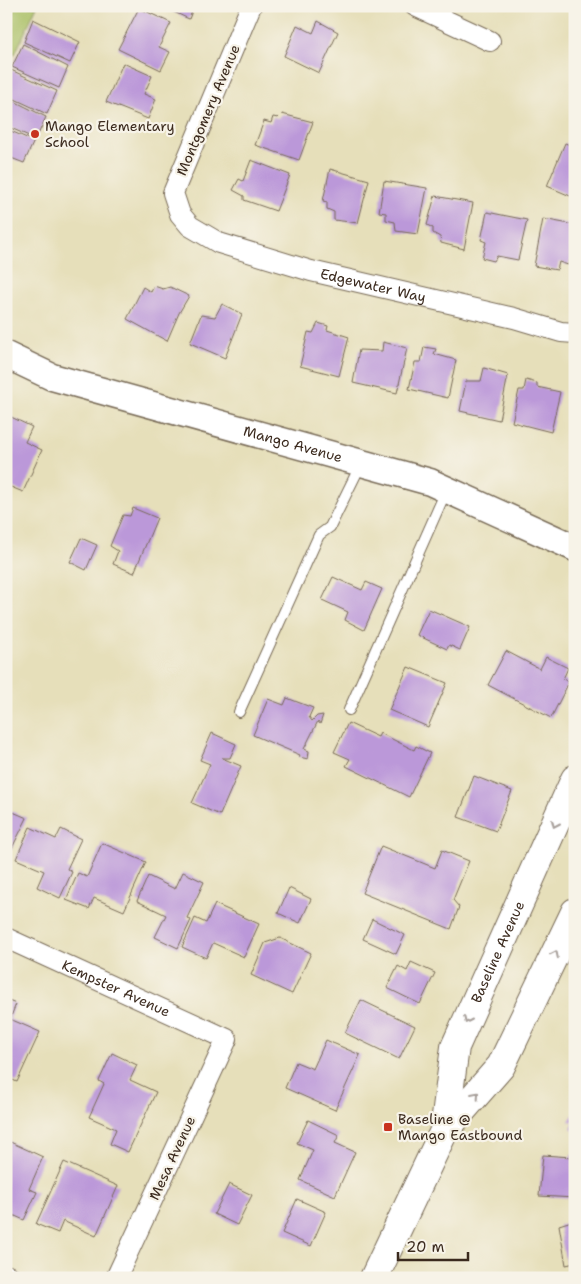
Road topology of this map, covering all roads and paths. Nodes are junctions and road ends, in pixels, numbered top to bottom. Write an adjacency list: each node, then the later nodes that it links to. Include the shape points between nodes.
1 (251, 6): 4 (street, Montgomery Avenue, via 173,193)
2 (415, 6): 3 (street)
3 (490, 41)
4 (180, 214): 5 (street, Edgewater Way, via 190,226 219,243 311,271)
5 (575, 333)
6 (6, 355): 7 (street, Mango Avenue, via 52,377)
7 (361, 463): 8 (street, Mango Avenue, via 430,482); 11 (lane, via 330,527 319,535)
8 (447, 490): 9 (street, Mango Avenue); 10 (lane)
9 (575, 548)
10 (349, 710)
11 (239, 712)
12 (575, 779): 16 (main road, Baseline Avenue, one-way to 16, via 455,1047)
13 (575, 912): 16 (main road, Baseline Avenue, one-way to 13, via 501,1066)
14 (6, 938): 15 (street, Kempster Avenue)
15 (227, 1039): 19 (street, Mesa Avenue)
16 (444, 1131): 20 (main road, Baseline Avenue)
17 (6, 1275): 18 (street)
18 (12, 1278)
19 (116, 1278)
20 (374, 1278)

